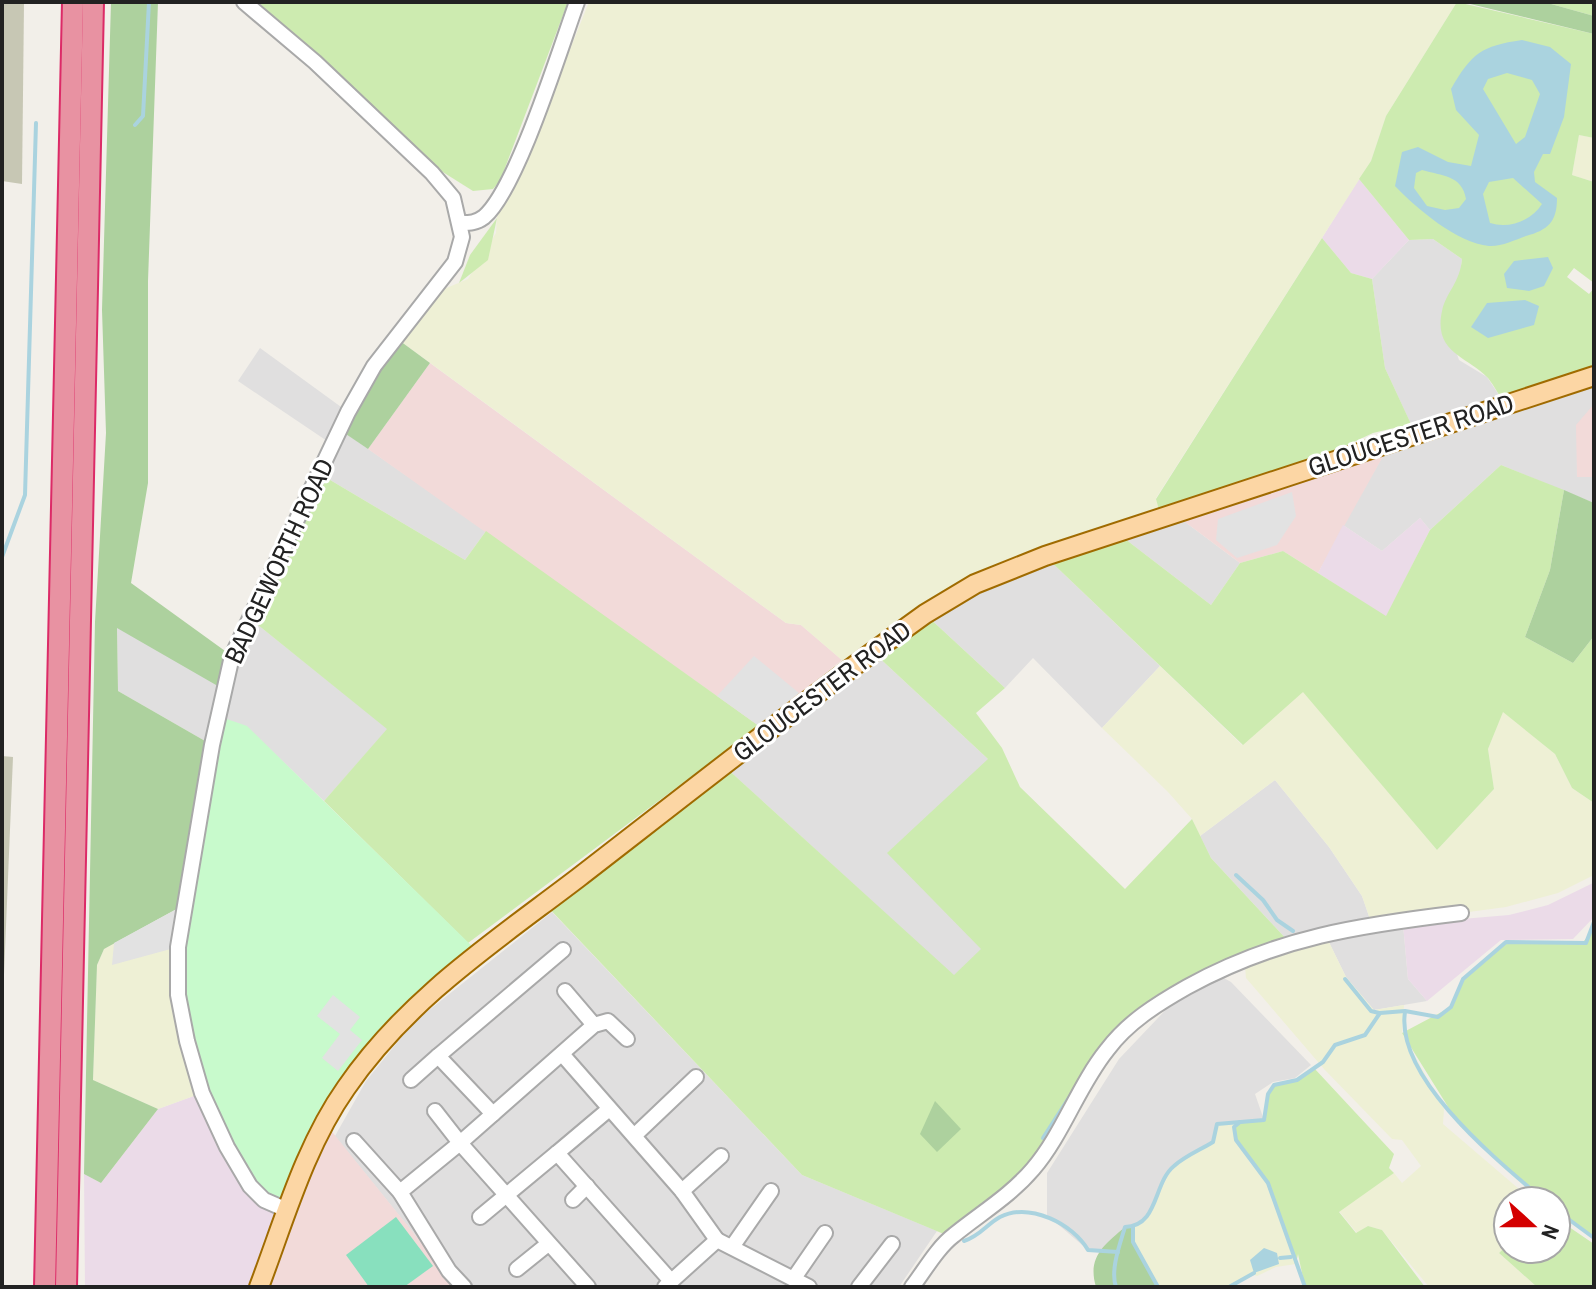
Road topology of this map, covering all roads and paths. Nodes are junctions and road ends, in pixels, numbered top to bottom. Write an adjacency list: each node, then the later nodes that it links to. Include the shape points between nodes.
1 (73, 2): 40 (highway)
2 (93, 2): 41 (highway)
3 (244, 2): 5 (street, via 432,173 453,198)
4 (577, 2): 5 (street, via 500,196 485,216)
5 (461, 223): 30 (street, BADGEWORTH ROAD, via 455,262 374,366 237,643 223,689 191,866 178,947 178,995 187,1041 202,1093 250,1186 264,1200)
6 (1594, 376): 30 (main road, GLOUCESTER ROAD, via 1050,554 975,584 925,614 477,951 407,1013 344,1090)
7 (1461, 913): 47 (street, via 1347,928 1289,942 1225,966 1156,1005 1107,1050 1036,1166 951,1237)
8 (563, 950): 13 (street)
9 (565, 991): 10 (street)
10 (594, 1025): 11 (street, via 608,1021); 12 (street)
11 (627, 1039)
12 (562, 1054): 16 (street); 18 (street)
13 (438, 1056): 15 (street); 18 (street)
14 (696, 1077): 19 (street)
15 (411, 1080)
16 (608, 1110): 19 (street); 22 (street)
17 (435, 1111): 21 (street)
18 (493, 1114): 21 (street)
19 (635, 1135): 25 (street)
20 (354, 1141): 27 (street)
21 (460, 1143): 27 (street); 28 (street)
22 (557, 1153): 24 (street); 28 (street)
23 (721, 1156): 25 (street)
24 (587, 1186): 29 (street); 39 (street)
25 (682, 1191): 33 (street)
26 (771, 1191): 36 (street)
27 (400, 1192): 43 (street)
28 (507, 1195): 31 (street); 34 (street)
29 (573, 1200)
30 (287, 1210): 42 (main road, GLOUCESTER ROAD)
31 (480, 1217)
32 (825, 1233): 38 (street)
33 (717, 1240): 36 (street); 39 (street)
34 (548, 1244): 37 (street); 44 (street)
35 (892, 1244): 46 (street)
36 (732, 1247): 38 (street)
37 (517, 1269)
38 (794, 1278): 45 (street)
39 (668, 1284)
40 (45, 1287)
41 (66, 1287)
42 (259, 1287)
43 (464, 1287)
44 (588, 1287)
45 (809, 1287)
46 (859, 1287)
47 (912, 1287)

